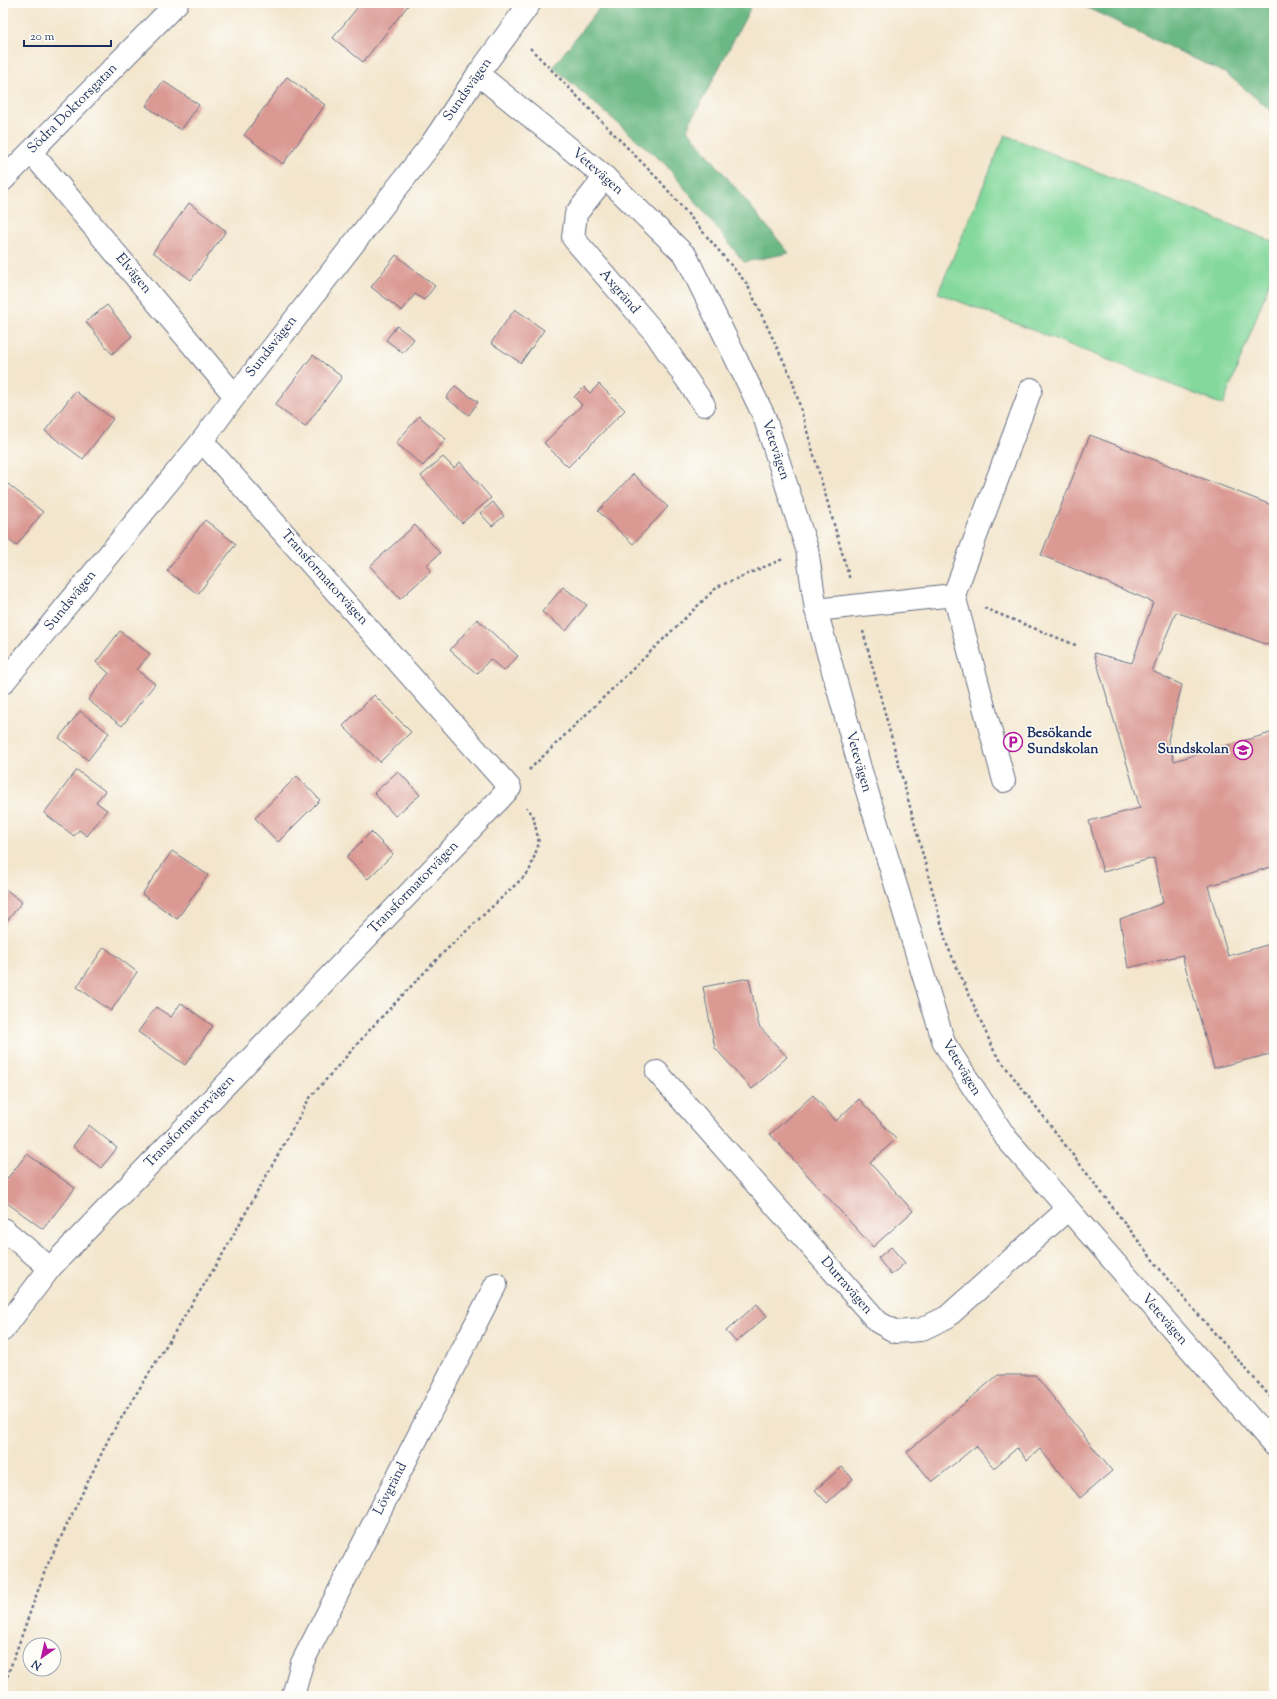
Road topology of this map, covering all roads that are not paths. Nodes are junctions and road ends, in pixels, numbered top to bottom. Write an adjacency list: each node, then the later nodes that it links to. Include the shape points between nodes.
1 (177, 3): 4 (street, Södra Doktorsgatan)
2 (530, 3): 3 (street, Sundsvägen)
3 (478, 74): 5 (street, Vetevägen); 8 (street, Sundsvägen, via 432,143)
4 (31, 152): 6 (street, Södra Doktorsgatan); 8 (street, Elvägen)
5 (606, 177): 9 (street, Axgränd, via 576,214 573,238 655,333); 12 (street, Vetevägen, via 686,256 764,416 807,549)
6 (3, 180)
7 (1031, 389): 11 (street)
8 (235, 396): 10 (street, Sundsvägen)
9 (704, 406)
10 (202, 441): 13 (street, Sundsvägen); 18 (street, Transformatorvägen, via 510,788)
11 (954, 595): 12 (street); 14 (street)
12 (816, 610): 16 (street, Vetevägen, via 860,768 944,1043 1006,1138)
13 (3, 683)
14 (1004, 781)
15 (657, 1072): 16 (street, Durravägen, via 878,1322 896,1332 920,1330 948,1317)
16 (1068, 1209): 21 (street, Vetevägen)
17 (3, 1229): 18 (street)
18 (50, 1268): 20 (street, Transformatorvägen)
19 (496, 1284): 22 (street, Lövgränd, via 302,1663)
20 (3, 1330)
21 (1274, 1445)
22 (293, 1696)

